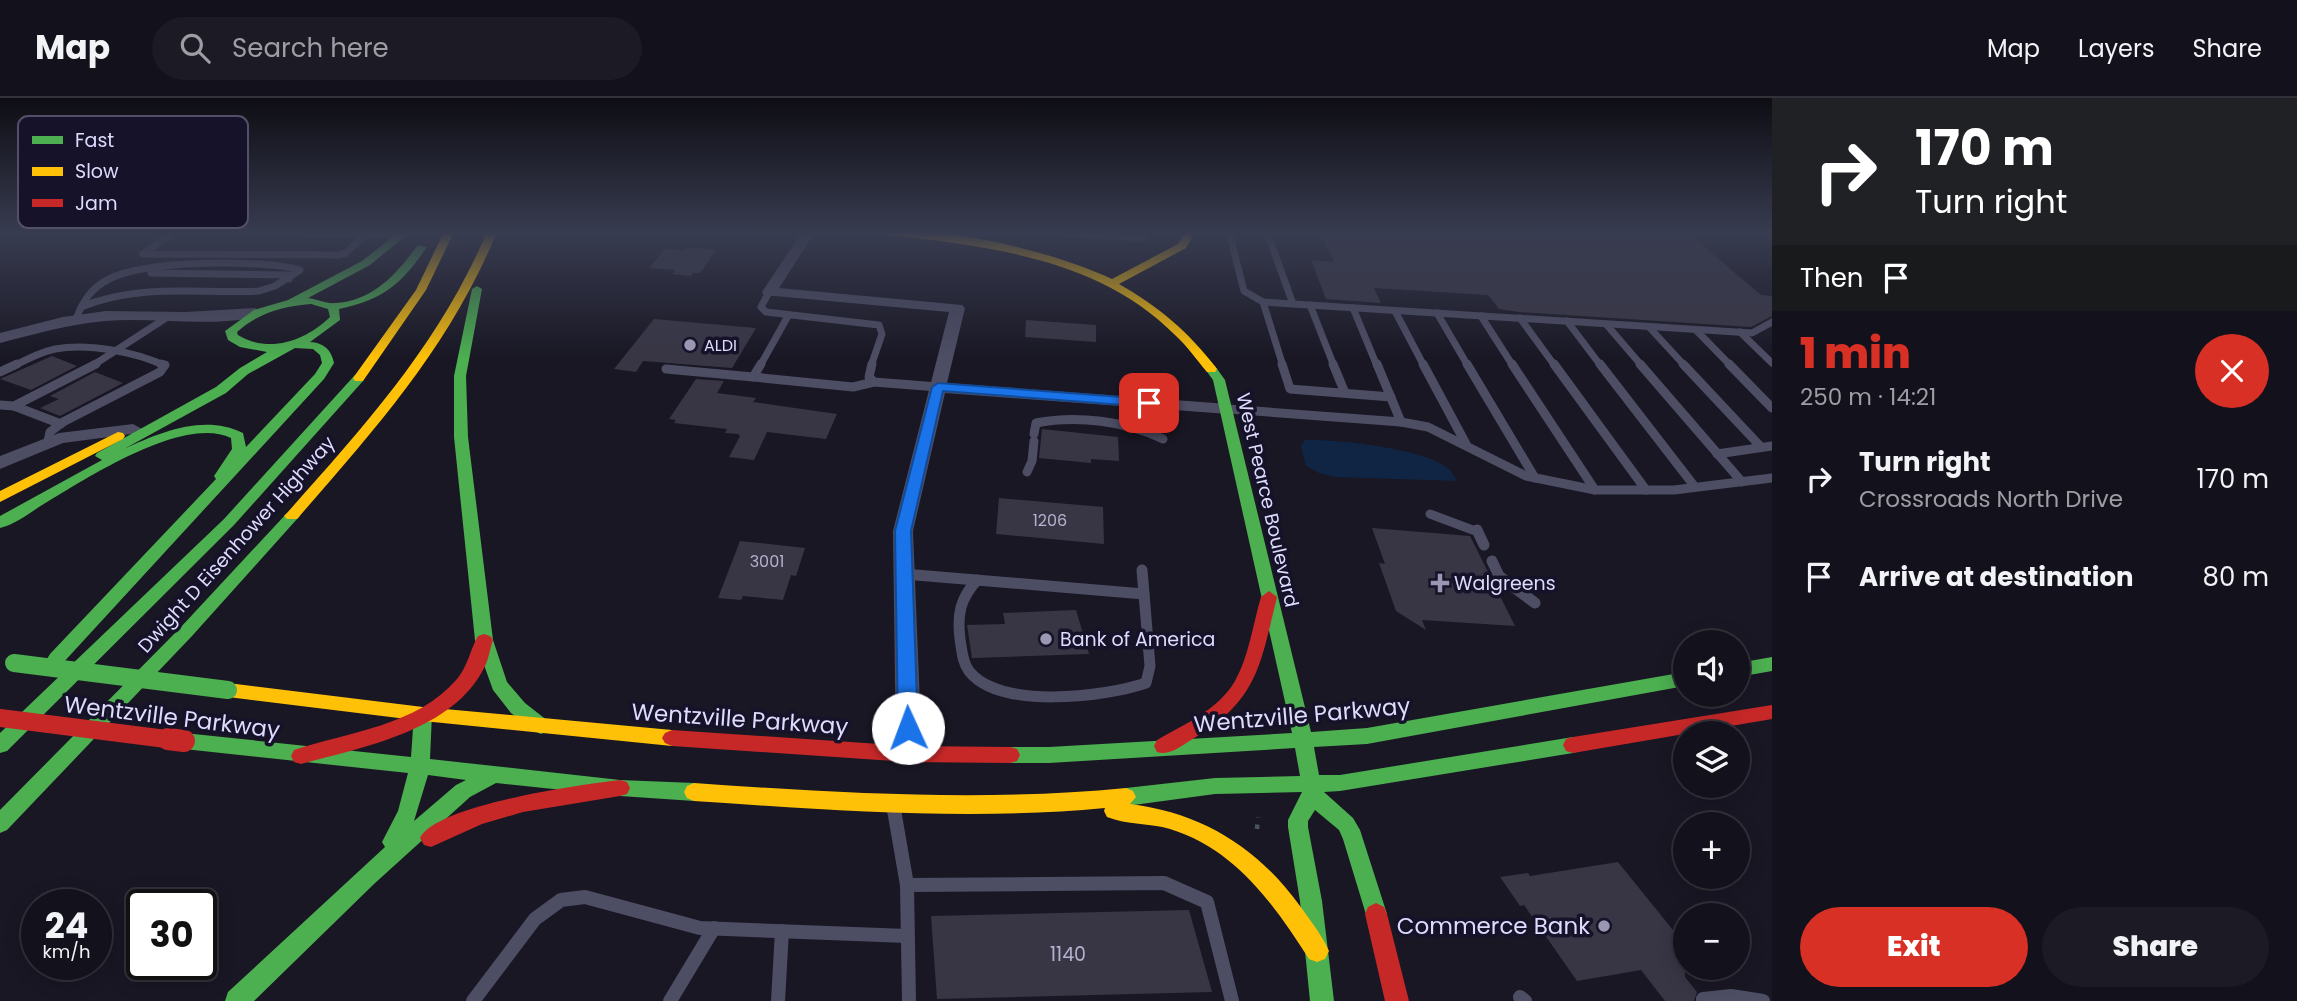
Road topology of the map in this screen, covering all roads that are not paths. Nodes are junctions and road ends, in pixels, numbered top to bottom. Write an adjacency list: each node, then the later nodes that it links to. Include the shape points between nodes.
1 (123, 274): 18 (lane)
2 (143, 274): 18 (lane, via 116,279)
3 (224, 274): 15 (lane, via 288,275)
4 (296, 274): 15 (lane)
5 (345, 274): 16 (main road)
6 (404, 274): 24 (main road, via 384,294)
7 (430, 274): 100 (main road, Dwight D Eisenhower Highway, via 404,319 342,400 251,501)
8 (475, 274): 110 (main road, Dwight D Eisenhower Highway, via 392,397 306,502)
9 (480, 274): 88 (main road, via 460,376 461,437)
10 (781, 274): 19 (street)
11 (1091, 274): 17 (main road, West Pearce Boulevard)
12 (1130, 274): 17 (main road)
13 (1240, 274): 21 (lane, via 1244,291)
14 (1282, 274): 22 (lane)
15 (289, 279): 27 (lane, via 259,291 135,291 102,298)
16 (331, 282): 20 (main road); 24 (main road)
17 (1114, 283): 56 (main road, West Pearce Boulevard, via 1159,312 1192,343 1219,380)
18 (89, 292): 27 (lane)
19 (769, 292): 31 (lane, via 763,310); 50 (street, via 957,308)
20 (292, 302): 24 (main road); 28 (main road)
21 (1263, 302): 22 (lane); 51 (lane, via 1290,389)
22 (1293, 304): 23 (lane)
23 (1310, 305): 25 (lane); 51 (lane)
24 (330, 306): 43 (main road, via 336,318 331,325)
25 (1353, 308): 26 (lane); 52 (lane)
26 (1395, 311): 29 (lane); 62 (lane)
27 (78, 313): 30 (street); 41 (street)
28 (255, 313): 30 (street); 39 (main road)
29 (1437, 313): 32 (lane); 69 (lane)
30 (177, 316): 39 (street); 44 (lane)
31 (788, 316): 48 (lane); 49 (lane, via 879,325 881,334 869,371)
32 (1481, 316): 33 (lane); 73 (lane)
33 (1520, 318): 34 (lane); 74 (lane)
34 (1567, 321): 36 (lane); 72 (lane)
35 (1772, 322): 40 (lane, via 1752,333)
36 (1606, 324): 37 (lane); 65 (lane)
37 (1648, 327): 38 (lane); 64 (lane)
38 (1696, 330): 40 (lane); 55 (lane)
39 (231, 331): 42 (main road, via 234,341)
40 (1740, 332): 45 (lane)
41 (0, 338)
42 (244, 345): 43 (main road); 59 (main road, via 234,366 213,385)
43 (290, 345): 76 (main road, via 316,346 328,363); 77 (main road, via 221,390)
44 (114, 354): 47 (lane, via 58,349); 54 (lane); 58 (lane, via 166,367)
45 (1772, 363)
46 (666, 369): 48 (lane)
47 (0, 372)
48 (753, 377): 49 (lane, via 853,387)
49 (874, 382): 50 (lane)
50 (938, 387): 56 (street); 83 (street, via 903,531)
51 (1345, 393): 52 (lane)
52 (1391, 397): 57 (lane)
53 (0, 405): 54 (lane)
54 (14, 406): 58 (lane)
55 (1772, 408)
56 (1228, 409): 57 (lane); 86 (main road, West Pearce Boulevard)
57 (1401, 422): 62 (lane)
58 (61, 424): 61 (lane, via 47,436)
59 (133, 429): 61 (street); 67 (main road)
60 (1163, 439): 68 (lane, via 1125,425 1036,423)
61 (48, 441): 66 (street); 67 (street, via 62,452)
62 (1467, 445): 69 (lane)
63 (1772, 446): 64 (lane)
64 (1761, 447): 65 (lane)
65 (1717, 454): 71 (lane)
66 (0, 463)
67 (55, 468): 75 (main road)
68 (1027, 472)
69 (1535, 478): 73 (lane)
70 (1772, 478): 71 (lane)
71 (1742, 482): 72 (lane)
72 (1695, 487): 74 (lane)
73 (1595, 490): 74 (lane)
74 (1646, 490)
75 (0, 497)
76 (205, 497): 79 (main road, via 239,449 238,436 230,429 208,427 156,439); 93 (main road)
77 (0, 512)
78 (1430, 514): 80 (lane, via 1477,530)
79 (0, 523)
80 (1484, 545)
81 (1492, 561): 87 (lane, via 1499,576)
82 (1142, 570): 85 (lane)
83 (904, 574): 84 (lane); 102 (street)
84 (977, 580): 85 (lane); 85 (lane, via 965,593 956,615 964,665 979,679 1020,695 1137,688 1146,683 1150,675)
85 (1144, 594)
86 (1269, 597): 99 (main road, West Pearce Boulevard); 101 (main road, via 1246,677 1236,695 1213,717)
87 (1535, 603)
88 (484, 640): 96 (main road, via 477,662 458,689); 98 (main road, via 499,685)
89 (7, 662): 96 (main road, Wentzville Parkway, bridge)
90 (1772, 664): 91 (main road)
91 (1750, 668)
92 (1673, 681): 99 (main road, Wentzville Parkway, via 1367,736)
93 (32, 684)
94 (16, 700): 97 (main road)
95 (1772, 712): 107 (main road)
96 (423, 714): 98 (main road, Wentzville Parkway); 103 (main road); 104 (main road)
97 (0, 716): 103 (main road, Wentzville Parkway, bridge)
98 (541, 726): 102 (main road, Wentzville Parkway)
99 (1303, 739): 101 (main road, Wentzville Parkway); 107 (main road, West Pearce Boulevard)
100 (0, 745)
101 (1158, 749): 102 (main road, Wentzville Parkway, via 1049,755)
102 (909, 754)
103 (301, 756): 104 (main road, Wentzville Parkway)
104 (422, 769): 105 (main road, Wentzville Parkway); 111 (main road, via 415,803)
105 (493, 775): 106 (main road); 111 (main road, via 463,791)
106 (620, 788): 108 (main road); 111 (main road, via 528,799 488,809)
107 (1311, 790): 109 (main road, via 1215,786); 116 (main road, via 1298,827); 127 (main road, via 1353,837)
108 (893, 804): 109 (main road); 112 (lane)
109 (1066, 804): 116 (main road, via 1168,819 1231,847 1274,887)
110 (0, 824)
111 (366, 877): 119 (main road)
112 (907, 885): 115 (lane); 124 (lane, via 1164,883 1207,902)
113 (714, 928): 114 (lane); 120 (lane, via 585,897 561,900 535,919); 121 (lane)
114 (782, 931): 115 (lane); 122 (lane)
115 (907, 936): 123 (lane)
116 (1317, 951): 117 (main road)
117 (1319, 975): 125 (main road); 126 (main road)
118 (1703, 999): 128 (lane, via 1731,996)
119 (237, 1001)
120 (473, 1001)
121 (670, 1001)
122 (778, 1001)
123 (909, 1001)
124 (1232, 1001)
125 (1322, 1001)
126 (1341, 1001)
127 (1397, 1001)
128 (1763, 1001)

